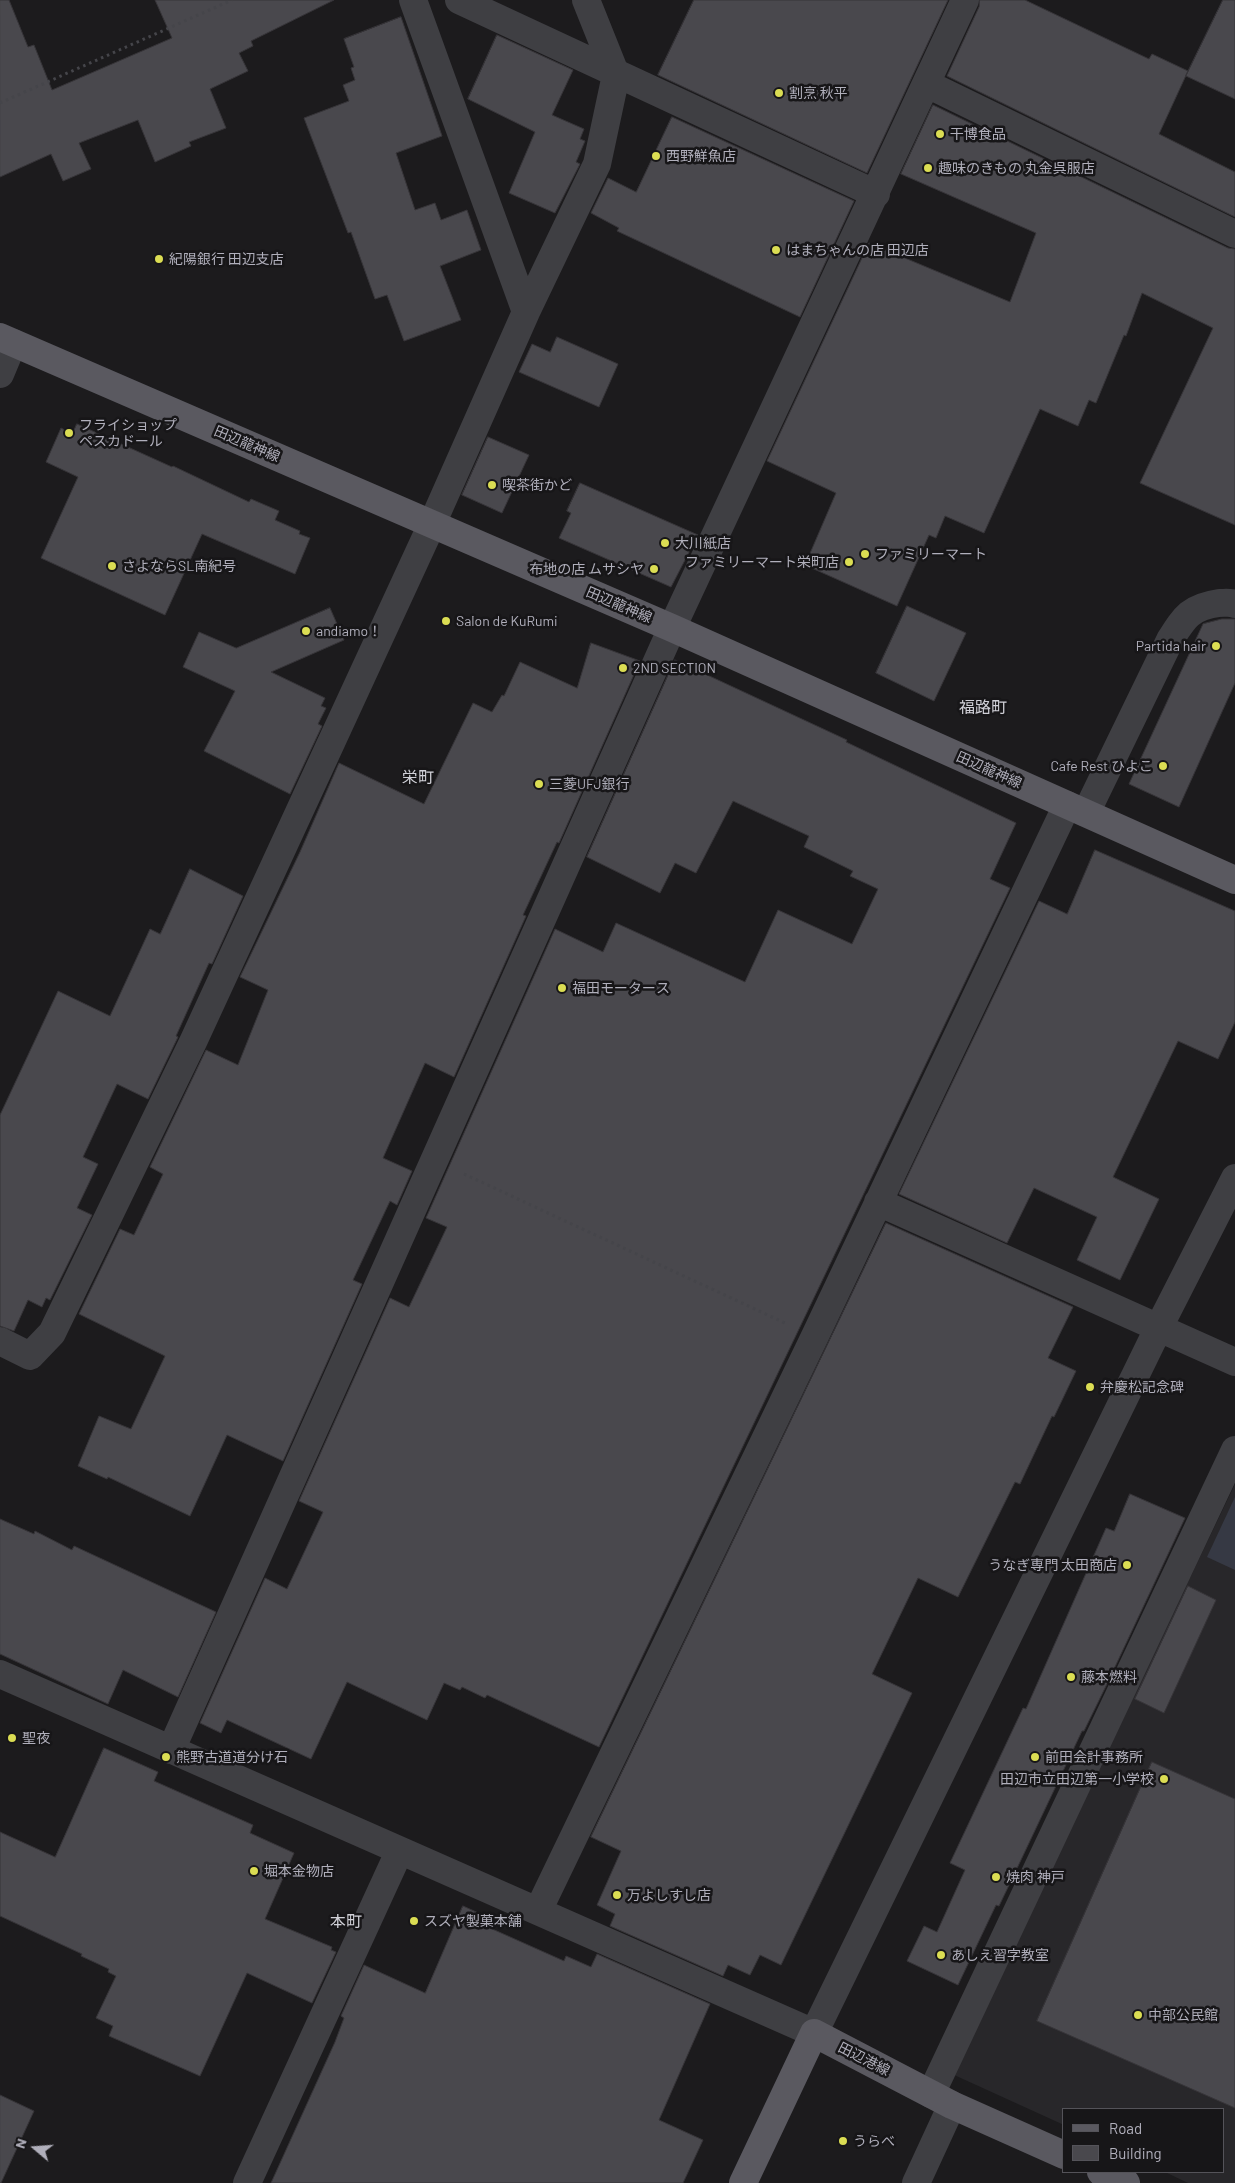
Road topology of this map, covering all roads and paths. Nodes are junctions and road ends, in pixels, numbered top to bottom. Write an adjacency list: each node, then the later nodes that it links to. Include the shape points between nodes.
1 (232, 0): 8 (path)
2 (413, 0): 11 (street)
3 (458, 0): 6 (street)
4 (586, 0): 6 (street)
5 (965, 0): 7 (street)
6 (616, 75): 9 (street); 11 (street, via 597,164)
7 (927, 84): 9 (street); 10 (street)
8 (0, 103)
9 (876, 194): 16 (street)
10 (1235, 234)
11 (526, 312): 14 (street)
12 (6, 340): 13 (street); 14 (main road, 田辺龍神線)
13 (0, 374)
14 (432, 524): 16 (main road, 田辺龍神線); 24 (street, via 193,1042 52,1333 30,1356)
15 (1235, 604): 17 (street, via 1203,605 1184,618)
16 (672, 628): 17 (main road, 田辺龍神線); 19 (street)
17 (1076, 809): 18 (main road, 田辺龍神線); 21 (street)
18 (1235, 880)
19 (434, 1160): 23 (path); 28 (street)
20 (1235, 1178): 22 (street)
21 (878, 1202): 22 (street); 23 (street)
22 (1158, 1329): 25 (street); 31 (street)
23 (815, 1336): 30 (street)
24 (0, 1341)
25 (1235, 1362)
26 (1235, 1450): 32 (street)
27 (0, 1674): 28 (street)
28 (171, 1750): 29 (street)
29 (399, 1852): 30 (street); 35 (street)
30 (538, 1911): 31 (street)
31 (814, 2033): 32 (main road, 田辺港線); 36 (main road)
32 (942, 2099): 33 (main road, 田辺港線); 37 (street)
33 (1062, 2154)
34 (1103, 2173): 38 (main road)
35 (247, 2183)
36 (743, 2183)
37 (916, 2183)
38 (1126, 2183)

